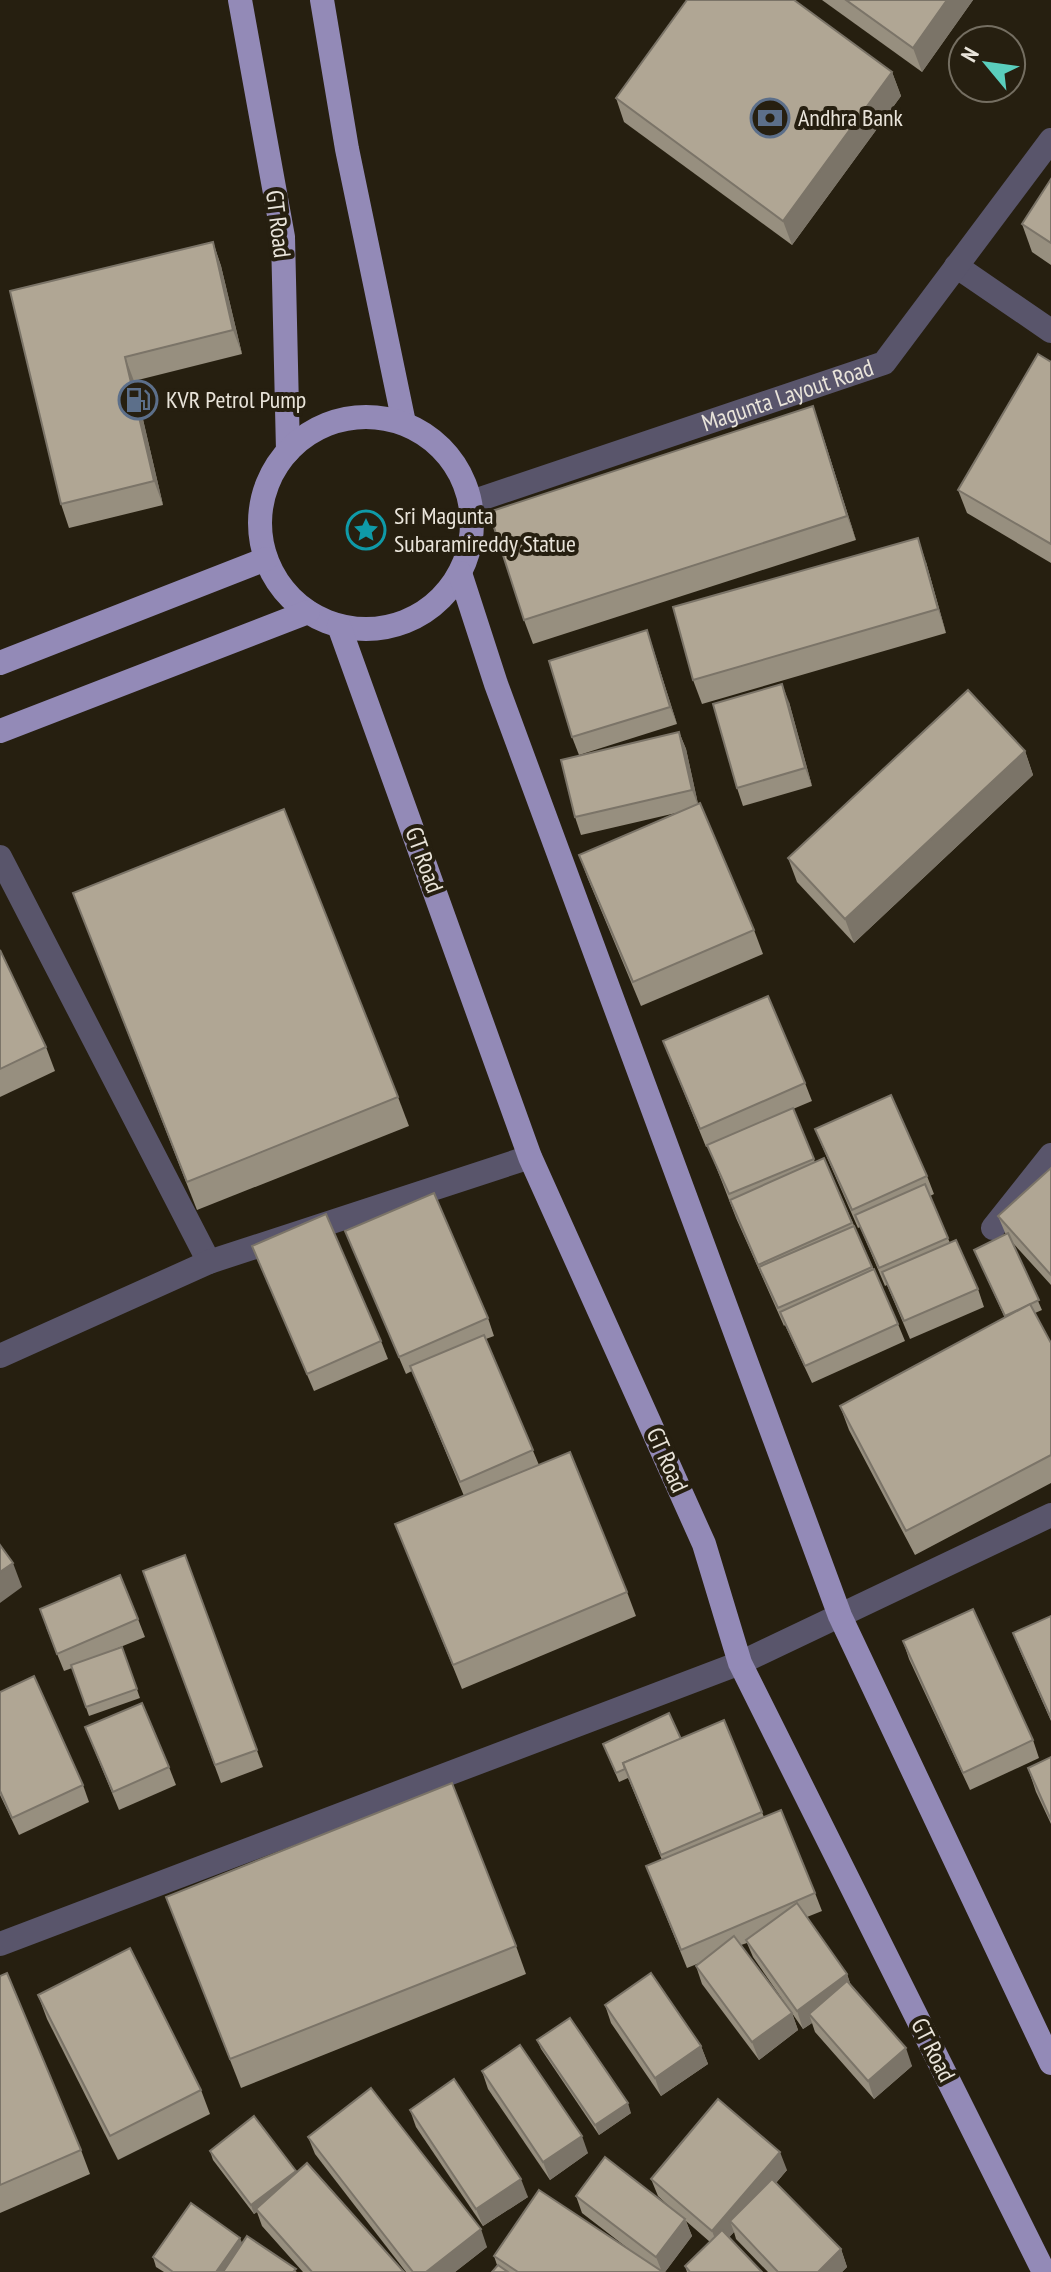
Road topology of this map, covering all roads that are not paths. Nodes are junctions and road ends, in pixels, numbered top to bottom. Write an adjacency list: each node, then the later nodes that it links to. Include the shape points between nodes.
1 (240, 0): 7 (main road, GT Road, via 283,237)
2 (322, 0): 6 (main road)
3 (1051, 140): 4 (street, Magunta Layout Road)
4 (956, 266): 5 (street); 8 (street, Magunta Layout Road, via 884,363)
5 (1051, 331)
6 (404, 423): 7 (main road, via 374,416 342,419 313,431); 8 (main road, via 435,441 459,469)
7 (288, 451): 9 (main road, via 262,502 260,531)
8 (471, 502): 10 (main road, via 471,539)
9 (266, 559): 11 (main road, via 282,589); 13 (main road)
10 (460, 573): 12 (main road, via 438,601 409,620 374,629); 22 (main road, via 496,684)
11 (308, 612): 12 (main road); 14 (main road)
12 (339, 626): 17 (main road, GT Road)
13 (0, 663)
14 (0, 731)
15 (0, 857): 19 (street)
16 (1051, 1155): 18 (street)
17 (530, 1157): 19 (street); 23 (main road, GT Road, via 704,1544)
18 (993, 1228)
19 (209, 1262): 20 (street)
20 (0, 1356)
21 (1051, 1515): 22 (street)
22 (840, 1616): 23 (street); 25 (main road)
23 (740, 1663): 24 (street); 26 (main road, GT Road)
24 (0, 1944)
25 (1051, 2063)
26 (1044, 2272)

